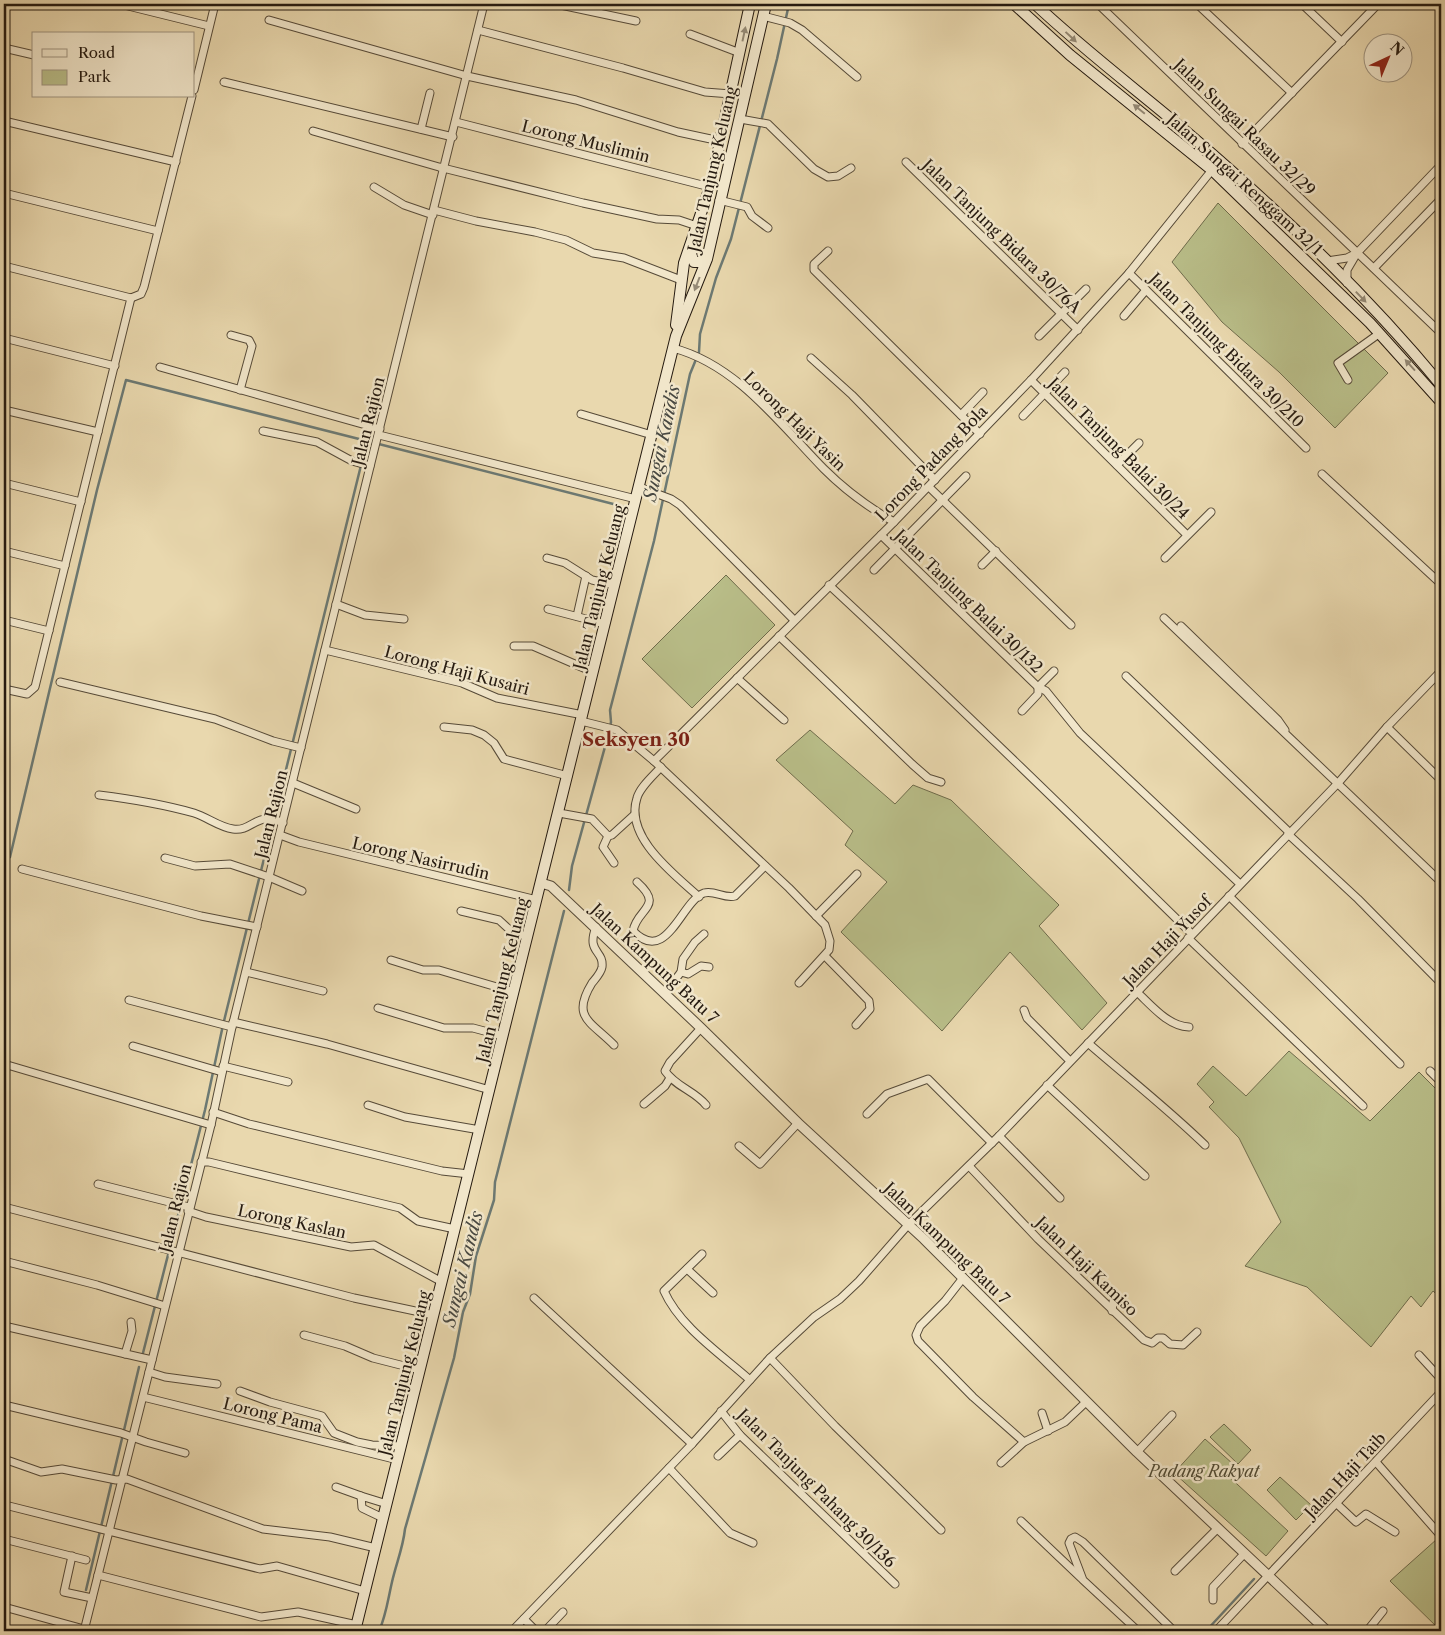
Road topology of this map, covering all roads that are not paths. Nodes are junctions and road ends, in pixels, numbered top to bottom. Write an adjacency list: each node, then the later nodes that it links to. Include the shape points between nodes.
1 (120, 4): 16 (street)
2 (215, 4): 16 (street)
3 (484, 4): 17 (street, Jalan Rajion)
4 (556, 4): 15 (street)
5 (750, 4): 21 (main road, Jalan Tanjung Keluang, one-way to 5)
6 (766, 4): 13 (main road, Jalan Tanjung Keluang)
7 (1014, 4): 28 (main road, Jalan Sungai Renggam 32/1)
8 (1035, 4): 25 (main road, Jalan Sungai Renggam 32/1, one-way to 25)
9 (1098, 4): 40 (street, Jalan Sungai Rasau 32/29)
10 (1198, 4): 30 (street)
11 (1302, 4): 19 (street)
12 (1378, 4): 19 (street)
13 (763, 16): 24 (street, via 790,23 802,30); 33 (main road, Jalan Tanjung Keluang)
14 (269, 20): 23 (street)
15 (636, 21)
16 (209, 26): 27 (street)
17 (478, 30): 23 (street, Jalan Rajion); 31 (street, via 705,92)
18 (690, 34): 21 (street)
19 (1342, 42): 30 (street)
20 (4, 48): 22 (street)
21 (740, 53): 31 (main road, Jalan Tanjung Keluang)
22 (32, 55)
23 (464, 75): 35 (street, Jalan Rajion); 39 (street, via 576,100 678,132)
24 (857, 77)
25 (1119, 77): 28 (main road); 59 (main road, Jalan Sungai Renggam 32/1, via 1220,161)
26 (224, 82): 36 (street)
27 (195, 86)
28 (1111, 87): 46 (main road, Jalan Sungai Renggam 32/1, one-way to 28)
29 (430, 93): 36 (street)
30 (1292, 93): 40 (street)
31 (731, 94): 39 (main road, Jalan Tanjung Keluang)
32 (192, 98): 41 (street)
33 (743, 119): 45 (street, via 768,124 814,169 828,177 838,176); 50 (main road, Jalan Tanjung Keluang)
34 (4, 121): 41 (street)
35 (456, 122): 38 (street, Jalan Rajion); 48 (street, Lorong Muslimin)
36 (421, 129): 38 (street)
37 (314, 131): 44 (street)
38 (452, 137): 44 (street, Jalan Rajion)
39 (720, 141): 48 (main road, Jalan Tanjung Keluang)
40 (1242, 144): 58 (street, Jalan Sungai Rasau 32/29)
41 (176, 162): 56 (street)
42 (906, 162): 68 (street, Jalan Tanjung Bidara 30/76A)
43 (1441, 165): 58 (street)
44 (442, 167): 52 (street, Jalan Rajion); 53 (street)
45 (851, 168)
46 (1212, 170): 62 (street, Lorong Padang Bola); 71 (main road, Jalan Sungai Renggam 32/1)
47 (374, 187): 52 (street, via 404,206)
48 (710, 187): 53 (main road, Jalan Tanjung Keluang)
49 (4, 194): 56 (street)
50 (719, 200): 54 (street, via 744,206); 55 (main road, Jalan Tanjung Keluang)
51 (1439, 204): 61 (street)
52 (433, 212): 63 (street, via 566,240 593,253 624,258); 95 (street, Jalan Rajion)
53 (697, 226): 55 (main road, via 698,236 691,259 697,263 702,262); 63 (main road, Jalan Tanjung Keluang)
54 (768, 228)
55 (714, 229): 74 (main road, Jalan Tanjung Keluang, one-way to 74, via 708,258)
56 (158, 232): 67 (street, via 144,287 141,294)
57 (828, 251): 91 (street, via 814,264 814,270)
58 (1357, 253): 59 (street, via 1348,258); 61 (street, Jalan Sungai Rasau 32/29); 64 (street, via 1348,270)
59 (1326, 261): 64 (main road, Jalan Sungai Renggam 32/1)
60 (4, 266): 67 (street)
61 (1374, 268): 72 (street, Jalan Sungai Rasau 32/29)
62 (1128, 273): 66 (street, Jalan Tanjung Bidara 30/210); 70 (street, Lorong Padang Bola)
63 (681, 280): 74 (main road, Jalan Tanjung Keluang)
64 (1347, 283): 84 (main road, Jalan Sungai Renggam 32/1, one-way to 84)
65 (1086, 289): 68 (street)
66 (1146, 290): 69 (street); 99 (street, Jalan Tanjung Bidara 30/210)
67 (132, 298): 79 (street)
68 (1062, 313): 70 (street, Jalan Tanjung Bidara 30/76A); 75 (street)
69 (1124, 316)
70 (1078, 330): 82 (street, Lorong Padang Bola)
71 (1380, 333): 83 (street, via 1338,363); 88 (main road, Jalan Sungai Renggam 32/1, one-way to 71)
72 (1441, 333)
73 (231, 335): 85 (street, via 250,340 252,346)
74 (676, 336): 77 (main road, Jalan Tanjung Keluang)
75 (1039, 336)
76 (4, 338): 79 (street)
77 (673, 348): 97 (main road, Jalan Tanjung Keluang); 112 (street, Lorong Haji Yasin, via 705,359 753,395 848,491)
78 (811, 358): 104 (street)
79 (114, 366): 93 (street)
80 (160, 367): 85 (street)
81 (1065, 372): 87 (street)
82 (1032, 380): 87 (street, Jalan Tanjung Balai 30/24); 96 (street, Lorong Padang Bola)
83 (1348, 380)
84 (1441, 385)
85 (240, 390): 95 (street, via 360,424)
86 (983, 392): 91 (street)
87 (1045, 394): 92 (street); 100 (street, Jalan Tanjung Balai 30/24)
88 (1441, 402)
89 (4, 410): 93 (street)
90 (580, 414): 97 (street)
91 (961, 415): 96 (street)
92 (1023, 416)
93 (98, 432): 110 (street)
94 (263, 432): 101 (street, via 317,442 352,461)
95 (378, 433): 101 (street, Jalan Rajion); 108 (street)
96 (980, 434): 104 (street, Lorong Padang Bola)
97 (652, 435): 106 (main road, Jalan Tanjung Keluang)
98 (1139, 443): 100 (street)
99 (1306, 448)
100 (1117, 465): 114 (street, Jalan Tanjung Balai 30/24)
101 (369, 466): 127 (street, Jalan Rajion)
102 (1322, 474): 124 (street)
103 (966, 476): 109 (street)
104 (935, 480): 107 (street, Lorong Padang Bola)
105 (4, 483): 110 (street)
106 (639, 486): 108 (main road, Jalan Tanjung Keluang); 133 (street, via 671,499)
107 (929, 486): 109 (street); 112 (street, Lorong Padang Bola)
108 (636, 500): 125 (main road, Jalan Tanjung Keluang)
109 (943, 500): 115 (street); 116 (street)
110 (81, 502): 121 (street)
111 (1212, 512): 114 (street)
112 (894, 522): 113 (street, Lorong Padang Bola)
113 (881, 535): 115 (street, Jalan Tanjung Balai 30/132); 126 (street, Lorong Padang Bola)
114 (1187, 535): 119 (street)
115 (895, 549): 122 (street); 147 (street, Jalan Tanjung Balai 30/132)
116 (996, 551): 120 (street); 135 (street)
117 (4, 552): 121 (street)
118 (547, 558): 123 (street, via 565,563)
119 (1165, 558)
120 (982, 565)
121 (66, 566): 137 (street)
122 (874, 570)
123 (586, 576): 125 (street); 129 (street)
124 (1441, 584)
125 (615, 585): 134 (main road, Jalan Tanjung Keluang)
126 (829, 585): 133 (street, Lorong Padang Bola); 190 (street, via 1062,804)
127 (336, 604): 131 (street, via 365,615); 140 (street, Jalan Rajion)
128 (548, 609): 129 (street)
129 (577, 616): 134 (street)
130 (1164, 618): 154 (street)
131 (404, 619)
132 (4, 620): 137 (street)
133 (794, 620): 138 (street, Lorong Padang Bola)
134 (605, 624): 142 (main road, Jalan Tanjung Keluang)
135 (1071, 625)
136 (1182, 626): 154 (street, via 1278,720)
137 (49, 631): 148 (street, via 35,687 27,694)
138 (779, 636): 145 (street, Lorong Padang Bola); 160 (street, via 912,764 928,778)
139 (514, 646): 142 (street, via 533,646)
140 (327, 651): 150 (street, Lorong Haji Kusairi, via 462,683 497,698); 155 (street, Jalan Rajion)
141 (1054, 671): 147 (street)
142 (593, 672): 150 (main road, Jalan Tanjung Keluang)
143 (1126, 676): 168 (street)
144 (1440, 676): 153 (street, Jalan Haji Yusof)
145 (737, 678): 151 (street); 156 (street, Lorong Padang Bola)
146 (60, 682): 155 (street, via 215,719)
147 (1038, 687): 149 (street, via 1038,694); 180 (street, Jalan Tanjung Balai 30/132, via 1051,697 1080,732)
148 (4, 689)
149 (1022, 711)
150 (582, 718): 156 (street, Lorong Haji Kusairi, via 617,730); 158 (main road, Jalan Tanjung Keluang)
151 (784, 720)
152 (444, 727): 158 (street, via 472,730 494,743 504,759)
153 (1387, 727): 159 (street); 161 (street, Jalan Haji Yusof)
154 (1287, 734): 161 (street)
155 (299, 747): 162 (street, Jalan Rajion)
156 (654, 761): 157 (street)
157 (661, 768): 166 (street, via 638,794); 173 (street)
158 (568, 776): 165 (main road, Jalan Tanjung Keluang)
159 (1441, 780)
160 (941, 782)
161 (1338, 782): 168 (street, Jalan Haji Yusof); 178 (street)
162 (293, 783): 164 (street); 167 (street, Jalan Rajion)
163 (99, 795): 167 (street, via 160,804 238,830 258,820 270,818)
164 (356, 809)
165 (559, 813): 170 (street, via 592,819); 179 (main road, Jalan Tanjung Keluang)
166 (634, 815): 170 (street); 183 (street, via 653,854)
167 (282, 822): 169 (street, Jalan Rajion)
168 (1289, 834): 180 (street, Jalan Haji Yusof); 198 (street)
169 (280, 835): 176 (street, Jalan Rajion); 184 (street, Lorong Nasirrudin)
170 (608, 836): 172 (street, via 603,847)
171 (165, 858): 176 (street, via 195,866 230,864)
172 (614, 863)
173 (765, 866): 183 (street, via 735,896 713,892); 186 (street)
174 (22, 869): 187 (street)
175 (857, 874): 186 (street)
176 (267, 876): 181 (street); 187 (street, Jalan Rajion)
177 (637, 882): 183 (street, via 645,889 650,902 633,931 641,939 652,942 665,936)
178 (1441, 882)
179 (541, 883): 184 (main road, Jalan Tanjung Keluang); 188 (street, Jalan Kampung Batu 7, via 551,886)
180 (1240, 884): 182 (street, Jalan Haji Yusof)
181 (302, 891)
182 (1229, 896): 190 (street, Jalan Haji Yusof); 216 (street)
183 (699, 897)
184 (537, 900): 191 (main road, Jalan Tanjung Keluang)
185 (462, 911): 191 (street, via 499,920 512,932)
186 (816, 916): 192 (street, via 829,933 829,950)
187 (255, 927): 196 (street, Jalan Rajion)
188 (596, 927): 202 (street, Jalan Kampung Batu 7); 212 (street, via 592,947 602,961 602,968 581,1006 583,1014)
189 (704, 934): 195 (street, via 683,959)
190 (1190, 936): 201 (street, Jalan Haji Yusof); 227 (street)
191 (528, 937): 200 (main road, Jalan Tanjung Keluang)
192 (824, 956): 197 (street); 207 (street, via 868,1001 870,1010)
193 (391, 960): 200 (street)
194 (709, 967): 195 (street, via 700,966 688,974)
195 (681, 972): 202 (street)
196 (248, 973): 199 (street); 206 (street, Jalan Rajion)
197 (799, 982)
198 (1441, 983)
199 (323, 991)
200 (514, 992): 210 (main road, Jalan Tanjung Keluang)
201 (1137, 992): 208 (street, via 1162,1016 1179,1026); 211 (street, Jalan Haji Yusof)
202 (665, 993): 209 (street, Jalan Kampung Batu 7)
203 (129, 1000): 206 (street)
204 (378, 1008): 210 (street, via 444,1028 473,1028)
205 (1024, 1010): 214 (street, via 1027,1018)
206 (231, 1025): 217 (street, Jalan Rajion); 223 (street, via 327,1044)
207 (856, 1025)
208 (1189, 1027)
209 (702, 1028): 219 (street, via 670,1062 665,1071); 230 (street, Jalan Kampung Batu 7)
210 (498, 1035): 223 (main road, Jalan Tanjung Keluang)
211 (1088, 1043): 214 (street, Jalan Haji Yusof); 235 (street)
212 (614, 1045)
213 (133, 1046): 217 (street)
214 (1070, 1061): 222 (street, Jalan Haji Yusof)
215 (4, 1064): 231 (street)
216 (1400, 1064)
217 (223, 1069): 220 (street); 228 (street, Jalan Rajion)
218 (1430, 1071): 221 (street)
219 (670, 1078): 224 (street); 226 (street)
220 (288, 1082)
221 (1441, 1082)
222 (1047, 1085): 233 (street, Jalan Haji Yusof); 240 (street)
223 (490, 1090): 232 (main road, Jalan Tanjung Keluang)
224 (644, 1104)
225 (368, 1105): 232 (street, via 405,1117)
226 (706, 1105)
227 (1363, 1106)
228 (213, 1112): 231 (street, Jalan Rajion); 239 (street, via 248,1124)
229 (867, 1114): 234 (street, via 887,1094 928,1079)
230 (798, 1123): 236 (street, via 760,1164); 245 (street, Jalan Kampung Batu 7)
231 (208, 1125): 237 (street, Jalan Rajion)
232 (480, 1130): 239 (main road, Jalan Tanjung Keluang)
233 (999, 1136): 234 (street, Jalan Haji Yusof); 242 (street)
234 (992, 1143): 238 (street, Jalan Haji Yusof)
235 (1205, 1145)
236 (739, 1146)
237 (205, 1162): 244 (street, Jalan Rajion); 246 (street, via 400,1208 418,1221)
238 (969, 1166): 245 (street, Jalan Haji Yusof); 257 (street, Jalan Haji Kamiso)
239 (469, 1174): 246 (main road, Jalan Tanjung Keluang)
240 (1145, 1176)
241 (98, 1184): 244 (street, Lorong Kaslan)
242 (1060, 1198)
243 (4, 1208): 247 (street)
244 (189, 1209): 247 (street, Jalan Rajion); 251 (street, Lorong Kaslan, via 206,1217 351,1247 374,1245)
245 (908, 1225): 252 (street, Jalan Kampung Batu 7); 265 (street, Jalan Haji Yusof, via 859,1281)
246 (453, 1229): 251 (main road, Jalan Tanjung Keluang)
247 (182, 1253): 256 (street, Jalan Rajion); 258 (street, via 354,1298)
248 (702, 1254): 250 (street)
249 (4, 1261): 256 (street)
250 (687, 1269): 253 (street); 270 (street, via 664,1291 670,1305)
251 (436, 1278): 258 (main road, Jalan Tanjung Keluang)
252 (963, 1278): 275 (street, Jalan Kampung Batu 7); 283 (street, via 920,1326 916,1334 918,1342)
253 (713, 1293)
254 (1114, 1294): 257 (street)
255 (534, 1298): 284 (street)
256 (163, 1305): 266 (street, Jalan Rajion)
257 (1112, 1311): 261 (street, Jalan Haji Kamiso, via 1144,1340 1152,1343 1163,1338 1170,1344 1183,1345)
258 (427, 1313): 267 (main road, Jalan Tanjung Keluang)
259 (131, 1322): 263 (street, via 132,1331)
260 (4, 1326): 263 (street)
261 (1197, 1332)
262 (304, 1335): 267 (street)
263 (125, 1354): 266 (street)
264 (1419, 1355): 269 (street)
265 (770, 1358): 270 (street, Jalan Haji Yusof); 303 (street)
266 (152, 1360): 268 (street, Jalan Rajion)
267 (420, 1370): 285 (main road, Jalan Tanjung Keluang)
268 (149, 1372): 271 (street); 274 (street, Jalan Rajion)
269 (1441, 1378)
270 (750, 1380): 277 (street, Jalan Haji Yusof)
271 (217, 1384)
272 (240, 1391): 285 (street, via 322,1416 334,1433 357,1442)
273 (1440, 1395): 291 (street, Jalan Haji Taib)
274 (145, 1398): 282 (street, Jalan Rajion); 290 (street, Lorong Pama)
275 (1086, 1402): 280 (street, via 1065,1422); 286 (street, Jalan Kampung Batu 7)
276 (4, 1406): 282 (street)
277 (721, 1410): 281 (street, Jalan Tanjung Pahang 30/136); 284 (street, Jalan Haji Yusof)
278 (1042, 1412): 280 (street)
279 (1172, 1415): 286 (street)
280 (1048, 1431): 283 (street)
281 (740, 1435): 288 (street); 317 (street, Jalan Tanjung Pahang 30/136)
282 (134, 1437): 287 (street); 294 (street, Jalan Rajion)
283 (1024, 1442): 292 (street)
284 (692, 1444): 293 (street, Jalan Haji Yusof)
285 (401, 1446): 290 (main road, Jalan Tanjung Keluang)
286 (1137, 1452): 302 (street, Jalan Kampung Batu 7)
287 (185, 1453)
288 (718, 1456)
289 (4, 1459): 294 (street, via 41,1472 62,1469)
290 (392, 1459): 297 (main road, Jalan Tanjung Keluang)
291 (1376, 1462): 298 (street, Jalan Haji Taib); 306 (street)
292 (1001, 1463)
293 (669, 1468): 308 (street, via 730,1532); 324 (street, Jalan Haji Yusof)
294 (121, 1480): 304 (street, Jalan Rajion); 309 (street, via 263,1529 330,1537)
295 (336, 1487): 296 (street)
296 (361, 1496): 297 (street); 300 (street, via 362,1508)
297 (387, 1504): 300 (main road, Jalan Tanjung Keluang)
298 (1337, 1504): 305 (street, via 1356,1522 1366,1514); 315 (street, Jalan Haji Taib)
299 (4, 1505): 304 (street)
300 (383, 1518): 309 (main road, Jalan Tanjung Keluang)
301 (1021, 1521): 316 (street)
302 (1217, 1528): 310 (street, Jalan Kampung Batu 7); 313 (street)
303 (941, 1530)
304 (106, 1531): 314 (street, Jalan Rajion); 318 (street, via 260,1569 277,1566)
305 (1395, 1532)
306 (1441, 1536)
307 (4, 1539): 311 (street)
308 (753, 1543)
309 (374, 1547): 318 (main road, Jalan Tanjung Keluang)
310 (1244, 1554): 315 (street, Jalan Kampung Batu 7); 320 (street, via 1213,1587)
311 (72, 1556): 312 (street); 319 (street, via 64,1592)
312 (86, 1560)
313 (1175, 1571)
314 (102, 1576): 319 (street, Jalan Rajion); 325 (street, via 261,1617 298,1612)
315 (1268, 1577): 332 (street, Jalan Haji Taib); 333 (street, Jalan Kampung Batu 7)
316 (1083, 1580): 330 (street); 331 (street, via 1069,1543 1075,1537)
317 (894, 1584)
318 (362, 1590): 325 (main road, Jalan Tanjung Keluang)
319 (92, 1598): 326 (street, Jalan Rajion)
320 (1213, 1600)
321 (4, 1607): 326 (street)
322 (1383, 1611): 334 (street)
323 (563, 1612): 329 (street)
324 (524, 1619): 327 (street, Jalan Haji Yusof); 328 (street)
325 (351, 1625)
326 (83, 1630)
327 (512, 1631)
328 (536, 1631)
329 (545, 1631)
330 (1138, 1631)
331 (1174, 1631)
332 (1216, 1631)
333 (1327, 1631)
334 (1367, 1631)

